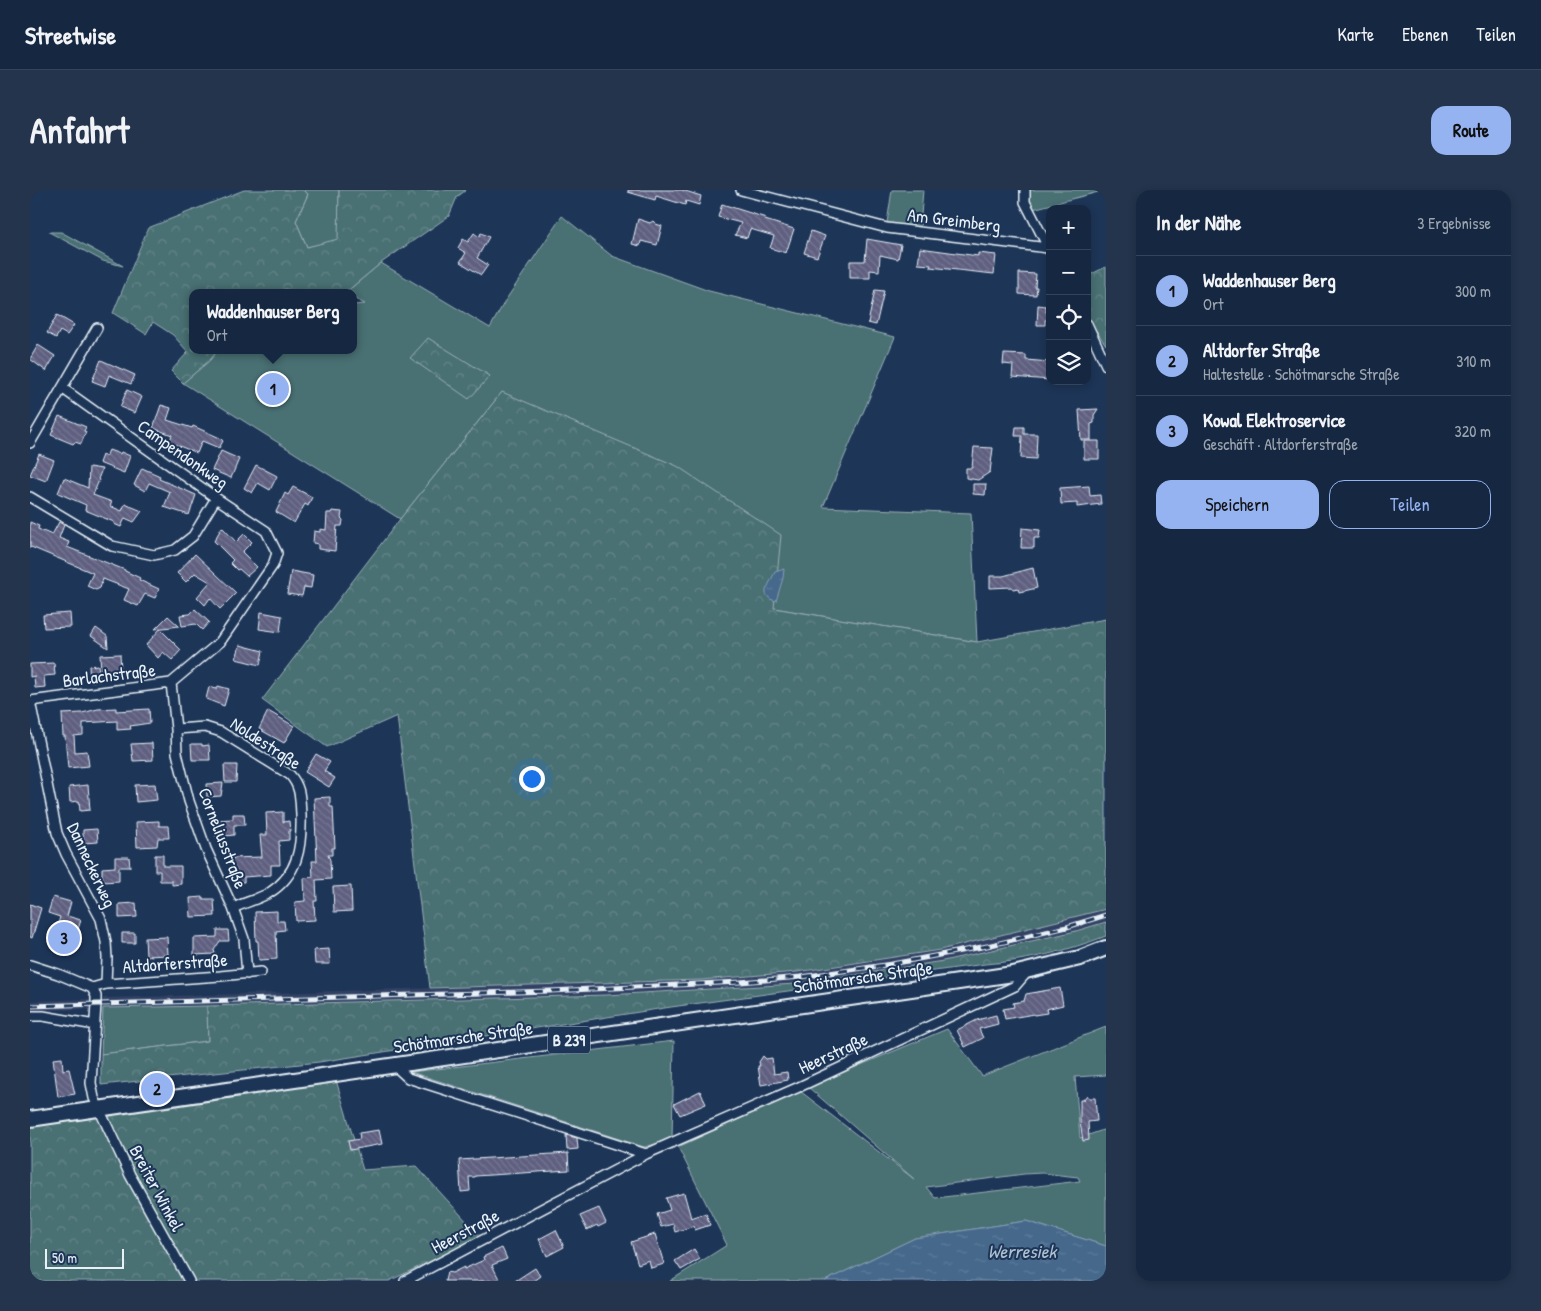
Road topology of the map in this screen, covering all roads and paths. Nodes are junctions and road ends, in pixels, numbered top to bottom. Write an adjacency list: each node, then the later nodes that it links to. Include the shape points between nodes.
1 (741, 190): 4 (street, Am Greimberg, via 886,228)
2 (1025, 190): 3 (street, via 1025,202)
3 (1046, 243)
4 (1046, 249)
5 (97, 328): 8 (street)
6 (1091, 333): 7 (street)
7 (1106, 365)
8 (62, 388): 9 (street); 12 (street, Campendonkweg)
9 (34, 427): 10 (street)
10 (30, 443)
11 (30, 496): 12 (street, via 112,546 154,555 175,550 193,536)
12 (216, 498): 13 (street, Campendonkweg, via 266,531)
13 (277, 553): 14 (street, Barlachstraße, via 273,565 220,642)
14 (171, 683): 15 (street, Barlachstraße); 16 (street, Corneliusstraße)
15 (30, 701): 23 (street, Danneckerweg, via 57,832 100,920 106,942)
16 (176, 729): 17 (street, Corneliusstraße, via 177,753 194,817); 17 (street, Noldestraße, via 205,727 221,732 290,775 300,790 302,839 291,871 267,894)
17 (232, 908): 22 (street, Corneliusstraße, via 244,939)
18 (1106, 948): 20 (main road, Schötmarsche Straße / B 239)
19 (30, 965): 24 (street)
20 (1028, 971): 27 (main road, Schötmarsche Straße / B 239); 30 (street, Heerstraße, via 1016,986)
21 (261, 972): 22 (street, Altdorferstraße)
22 (247, 974): 23 (street, Altdorferstraße)
23 (106, 984): 24 (street, Altdorferstraße)
24 (92, 988): 26 (street, via 96,996)
25 (30, 1016): 26 (street)
26 (95, 1025): 28 (street, via 91,1083)
27 (395, 1066): 28 (main road, Schötmarsche Straße / B 239); 30 (street, via 408,1078)
28 (100, 1108): 29 (main road, Schötmarsche Straße / B 239); 31 (street, Breiter Winkel, via 130,1175)
29 (30, 1119)
30 (646, 1154): 32 (street, Heerstraße)
31 (189, 1281)
32 (405, 1281)

